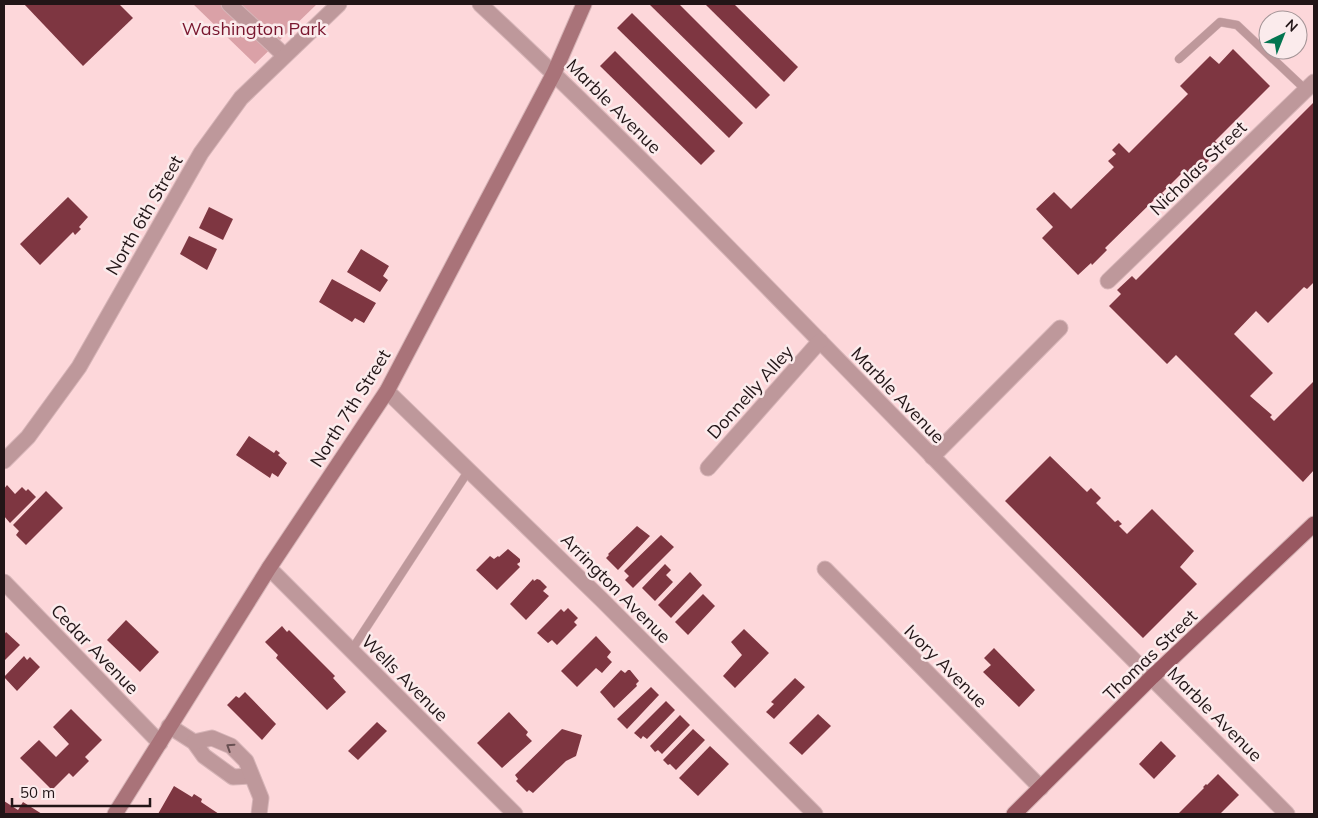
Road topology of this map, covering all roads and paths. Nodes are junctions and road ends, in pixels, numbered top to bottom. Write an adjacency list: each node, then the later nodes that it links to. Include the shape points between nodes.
1 (229, 4): 5 (street)
2 (339, 4): 5 (street, North 6th Street)
3 (480, 4): 7 (street, Marble Avenue)
4 (584, 4): 7 (street, North 7th Street)
5 (284, 55): 14 (street, North 6th Street, via 241,98 201,153 79,367 28,437)
6 (1179, 59): 8 (lane, via 1220,22 1237,25)
7 (554, 72): 11 (street, Marble Avenue); 12 (street, North 7th Street)
8 (1310, 86): 9 (street, Nicholas Street)
9 (1108, 281)
10 (1060, 328): 13 (street)
11 (820, 341): 13 (street, Marble Avenue); 15 (street, Donnelly Alley)
12 (387, 391): 16 (street, Arrington Avenue); 18 (street, North 7th Street)
13 (932, 457): 22 (street, Marble Avenue)
14 (4, 461)
15 (708, 468)
16 (469, 470): 21 (lane); 31 (street, Arrington Avenue)
17 (1314, 524): 22 (main road, Thomas Street)
18 (269, 568): 21 (street, Wells Avenue); 23 (street, North 7th Street)
19 (825, 569): 27 (street, Ivory Avenue)
20 (4, 582): 25 (street, Cedar Avenue)
21 (352, 651): 30 (street, Wells Avenue)
22 (1152, 677): 27 (main road, Thomas Street); 33 (street, Marble Avenue)
23 (170, 726): 24 (street); 25 (street, North 7th Street)
24 (194, 742): 26 (street, via 204,756 233,776); 26 (street, one-way to 24, via 246,761 231,746 212,738)
25 (160, 743): 28 (street, North 7th Street)
26 (251, 776): 29 (street, via 261,798)
27 (1041, 788): 32 (main road, Thomas Street)
28 (115, 814)
29 (259, 814)
30 (515, 814)
31 (816, 814)
32 (1014, 814)
33 (1287, 814)

